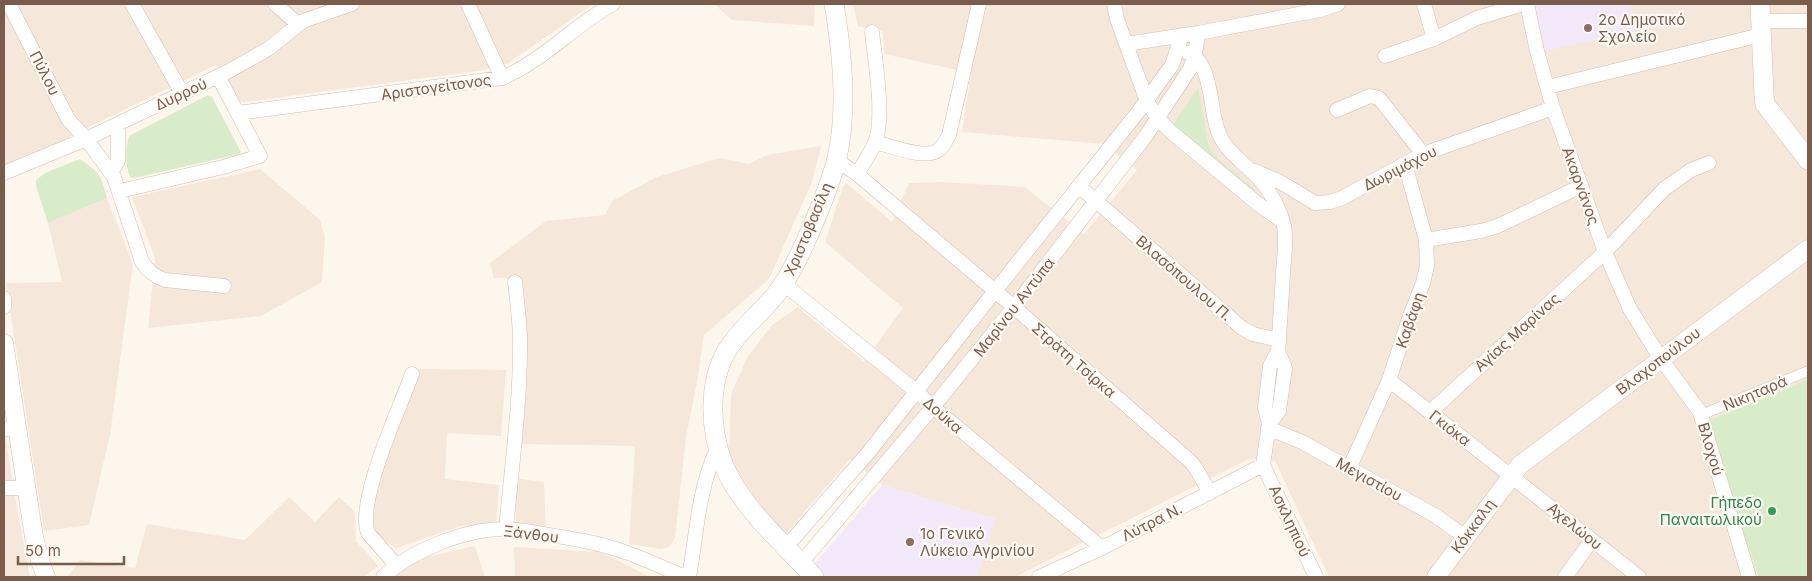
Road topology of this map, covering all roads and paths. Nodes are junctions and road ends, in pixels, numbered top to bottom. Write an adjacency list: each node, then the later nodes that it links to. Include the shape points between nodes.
1 (9, 4): 34 (street, Πύλου, via 66,115)
2 (132, 4): 27 (street)
3 (275, 4): 16 (street)
4 (352, 4): 16 (street, Δυρρού)
5 (468, 4): 25 (street)
6 (613, 4): 25 (street, Αριστογείτονος, via 525,66)
7 (834, 4): 37 (main road, Χριστοβασίλη, via 840,40 842,101)
8 (979, 4): 35 (street, via 945,144 930,154)
9 (1114, 4): 21 (street)
10 (1338, 4): 18 (street)
11 (1424, 4): 19 (street)
12 (1523, 4): 19 (street, via 1477,18)
13 (1527, 4): 26 (street, Ακαρνάνος)
14 (1761, 20): 15 (street); 26 (street); 38 (main road, via 1766,104)
15 (1808, 21)
16 (298, 24): 24 (street, Δυρρού, via 268,49)
17 (872, 32): 35 (street, via 879,105)
18 (1198, 33): 20 (street); 22 (street, Μαρίνου Αντύπα)
19 (1434, 40): 23 (street)
20 (1180, 42): 21 (street); 22 (street); 28 (street, Μαρίνου Αντύπα, via 1172,64)
21 (1126, 44): 28 (street)
22 (1195, 55): 32 (street, Μαρίνου Αντύπα, via 1188,73); 41 (street, via 1205,73 1221,139)
23 (1385, 56)
24 (218, 76): 27 (street, Δυρρού); 31 (street)
25 (502, 78): 31 (street, Αριστογείτονος)
26 (1548, 87): 29 (street, Ακαρνάνος)
27 (182, 93): 33 (street, Δυρρού)
28 (1147, 100): 32 (street); 46 (street, Μαρίνου Αντύπα)
29 (1554, 108): 36 (street, Δωριμάχου); 45 (street, Ακαρνάνος)
30 (1337, 110): 36 (street, via 1370,96 1379,98)
31 (238, 113): 47 (street, via 260,156)
32 (1158, 119): 48 (street, Μαρίνου Αντύπα); 49 (street)
33 (118, 124): 34 (street, Δυρρού); 42 (street, via 118,161)
34 (86, 139): 42 (street, Πύλου); 43 (street, Δυρρού)
35 (875, 142): 44 (street)
36 (1424, 154): 40 (street, Δωριμάχου)
37 (836, 160): 44 (street, Στράτη Τσίρκα); 54 (main road, Χριστοβασίλη, via 808,236)
38 (1808, 160)
39 (1709, 163): 52 (street, Αγίας Μαρίνας, via 1690,170 1664,189)
40 (1406, 164): 41 (street, Δωριμάχου, via 1342,198 1321,203 1276,179); 50 (street, Καβάφη)
41 (1250, 170): 49 (street, via 1270,192)
42 (111, 173): 47 (street, Πύλου)
43 (4, 174)
44 (857, 174): 56 (street, Στράτη Τσίρκα)
45 (1581, 186): 50 (street, via 1498,226); 52 (street, Ακαρνάνος)
46 (1080, 187): 48 (street, Βλασόπουλου Π.); 56 (street, Μαρίνου Αντύπα)
47 (120, 191): 55 (street, Πύλου, via 142,262 148,270 165,280)
48 (1096, 202): 59 (street, Μαρίνου Αντύπα); 60 (street, Βλασόπουλου Π., via 1242,328)
49 (1282, 221): 60 (street, via 1285,244)
50 (1426, 240): 65 (street, Καβάφη, via 1425,276)
51 (1808, 249): 62 (street, Βλαχοπούλου)
52 (1605, 252): 62 (street, Ακαρνάνος, via 1630,309); 68 (street, Αγίας Μαρίνας)
53 (515, 282): 81 (street, via 520,334 519,374)
54 (784, 284): 66 (street, Δούκα); 72 (main road, Χριστοβασίλη, via 733,341 720,365 713,392)
55 (224, 286)
56 (995, 291): 59 (street, Στράτη Τσίρκα); 66 (street, Μαρίνου Αντύπα)
57 (4, 298): 58 (street)
58 (4, 307)
59 (1014, 307): 67 (street, Μαρίνου Αντύπα); 80 (street, Στράτη Τσίρκα, via 1190,462)
60 (1279, 346): 70 (street, via 1270,366 1266,408)
61 (5, 352): 71 (street)
62 (1661, 359): 69 (street, Βλοχού); 76 (street, Βλαχοπούλου)
63 (1808, 371): 69 (street, Νικηταρά)
64 (412, 374): 86 (street, via 373,479 366,510 368,533)
65 (1389, 380): 68 (street, Γκιόκα); 75 (street, Καβάφη)
66 (917, 392): 67 (street, Δούκα); 74 (street, Μαρίνου Αντύπα)
67 (933, 407): 77 (street, Μαρίνου Αντύπα); 85 (street, Δούκα)
68 (1430, 412): 76 (street, Γκιόκα)
69 (1701, 415): 96 (street, Βλοχού)
70 (1268, 426): 73 (street); 75 (street, Μεγιστίου)
71 (11, 429): 79 (street)
72 (718, 447): 84 (main road, via 724,466 742,498); 90 (street, via 710,461 702,492)
73 (1264, 465): 80 (street, Λύτρα Ν.); 92 (street, Ασκληπιού)
74 (857, 466): 77 (street); 84 (street, Μαρίνου Αντύπα)
75 (1349, 469): 82 (street, Μεγιστίου, via 1436,516)
76 (1511, 475): 82 (street, Κόκκαλη); 83 (street, Αχελώου)
77 (872, 480): 87 (street, Μαρίνου Αντύπα)
78 (4, 488): 79 (street)
79 (27, 488): 88 (street, via 34,537)
80 (1210, 492): 85 (street, Λύτρα Ν.)
81 (506, 529): 86 (street, Ξάνθου, via 475,532 418,553); 90 (street, Ξάνθου, via 606,546)
82 (1465, 537): 93 (street, Κόκκαλη)
83 (1592, 540): 94 (street); 95 (street, Αχελώου)
84 (786, 547): 87 (main road)
85 (1102, 548): 91 (street, Λύτρα Ν.)
86 (396, 565): 89 (street, Ξάνθου)
87 (807, 570)
88 (46, 577)
89 (383, 577)
90 (687, 577)
91 (1040, 577)
92 (1316, 577)
93 (1436, 577)
94 (1565, 577)
95 (1639, 577)
96 (1749, 577)

